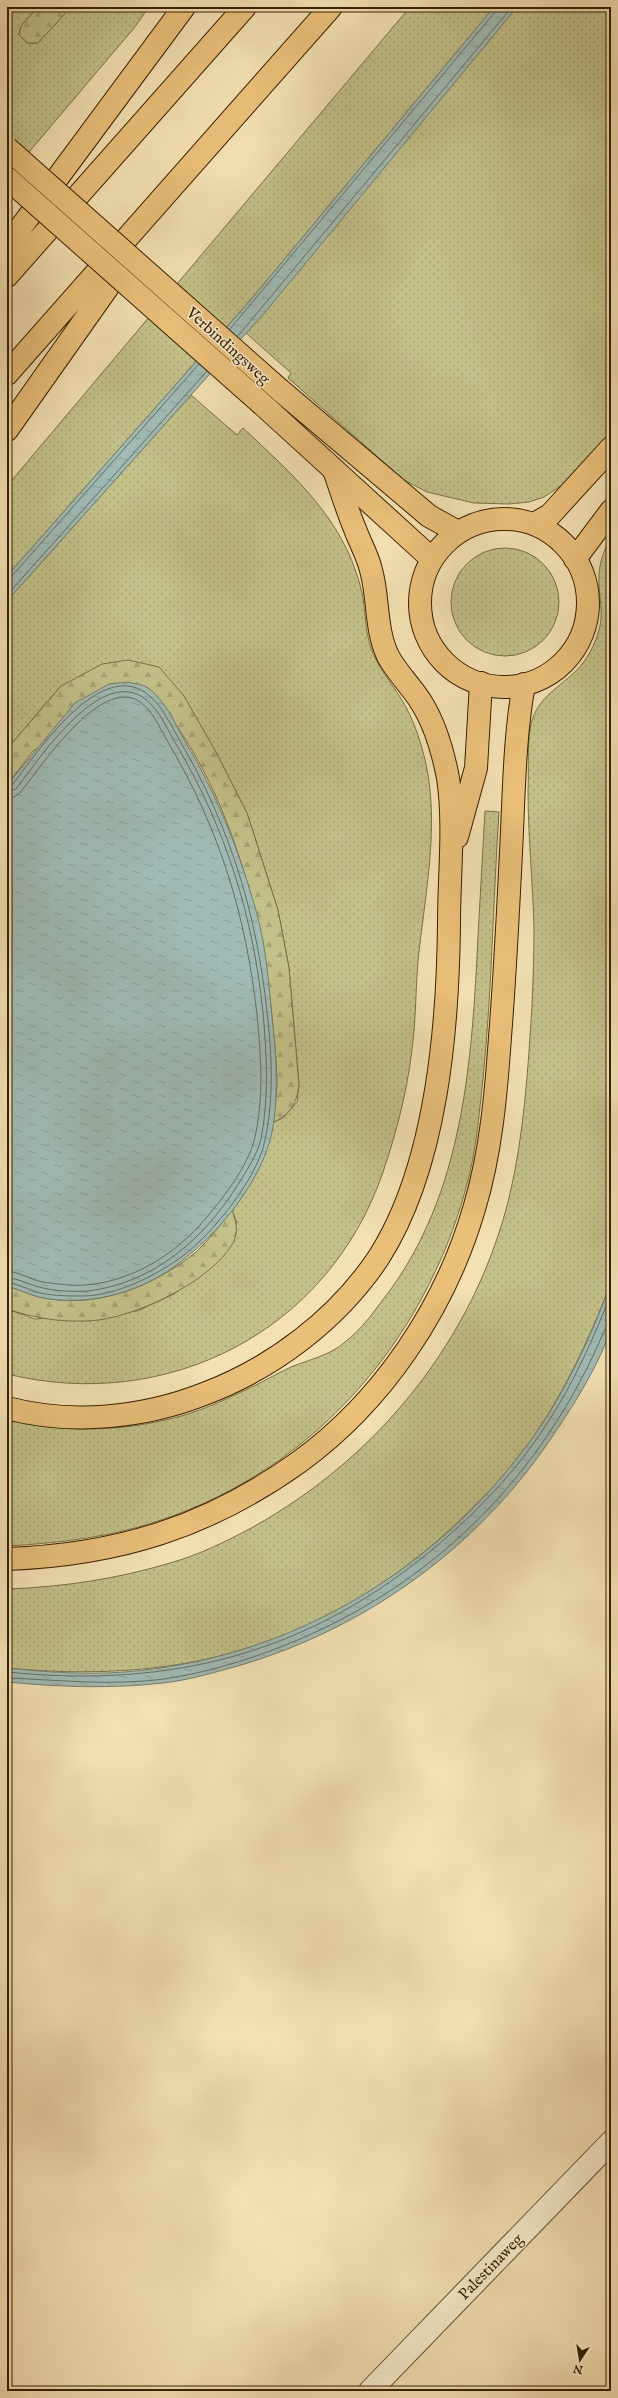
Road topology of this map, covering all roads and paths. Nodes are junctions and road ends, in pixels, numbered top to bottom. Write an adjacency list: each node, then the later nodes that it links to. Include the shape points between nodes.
1 (184, 7): 7 (main road)
2 (245, 7): 8 (main road)
3 (331, 7): 5 (main road)
4 (7, 148): 15 (main road, Verbindingsweg, bridge, via 280,390 429,516)
5 (203, 153): 9 (main road); 10 (main road)
6 (7, 178): 12 (main road, Verbindingsweg, bridge)
7 (7, 246)
8 (7, 276)
9 (7, 374)
10 (7, 430)
11 (611, 448): 14 (main road, via 550,515)
12 (334, 470): 16 (main road, Verbindingsweg); 20 (main road, via 370,566 376,589 382,638 388,656 420,701 441,747 448,781)
13 (611, 511): 17 (main road)
14 (534, 524): 15 (main road, via 504,519 478,523); 17 (main road, via 552,534 570,550)
15 (458, 532): 16 (main road)
16 (432, 559): 18 (main road, via 425,574 420,596 421,619 429,641 442,660 460,674)
17 (575, 559): 19 (main road, via 588,593 587,617 580,639 566,659 548,674)
18 (481, 683): 19 (main road, via 504,686); 20 (main road, via 476,768)
19 (524, 684): 22 (main road, via 517,740 506,956 491,1132 475,1207 457,1259 419,1332 399,1362 356,1414 315,1450 265,1486 214,1514 164,1534 56,1556)
20 (449, 868): 21 (main road, via 448,952 443,1032 439,1075 428,1128 416,1172 400,1215 379,1256 352,1292 319,1324 272,1361 228,1385 187,1401 109,1416 68,1418)
21 (7, 1408)
22 (7, 1559)
23 (611, 2142): 24 (street, Palestinaweg)
24 (370, 2391)

